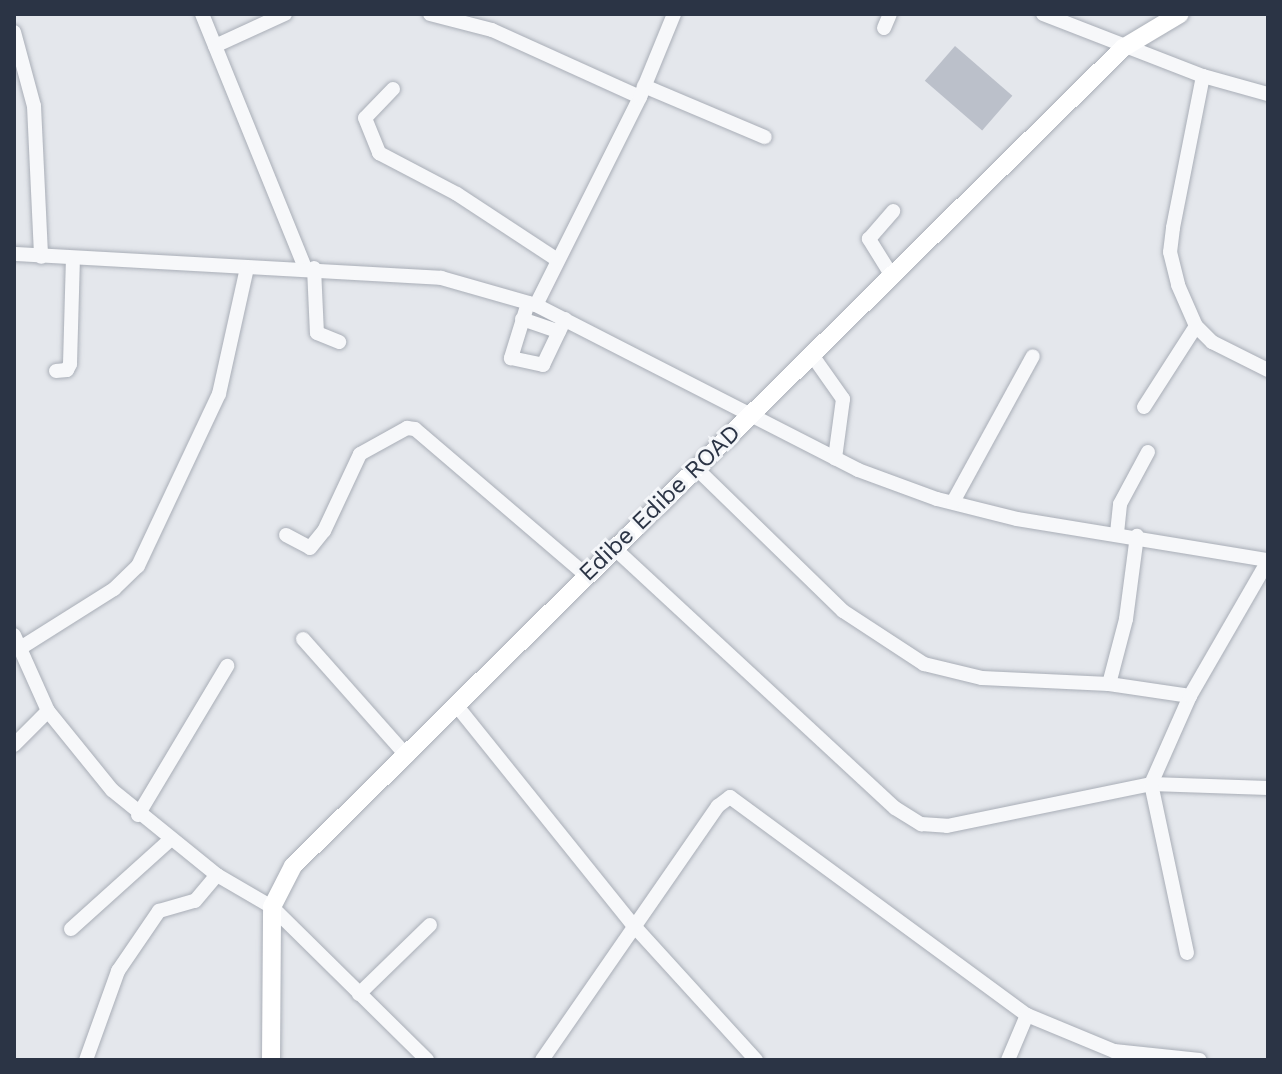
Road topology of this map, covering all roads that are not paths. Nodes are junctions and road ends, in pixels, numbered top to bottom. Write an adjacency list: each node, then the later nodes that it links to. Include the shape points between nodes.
1 (202, 14): 10 (street)
2 (285, 14): 10 (street)
3 (430, 14): 14 (street, via 492,30)
4 (674, 14): 14 (street)
5 (890, 14): 8 (street)
6 (1043, 14): 11 (street)
7 (1180, 14): 11 (main road, Edibe Edibe ROAD)
8 (884, 28)
9 (14, 32): 19 (street, via 34,106)
10 (215, 46): 23 (street)
11 (1123, 48): 12 (street); 24 (main road, Edibe Edibe ROAD)
12 (1203, 76): 15 (street); 28 (street, via 1170,252)
13 (393, 89): 21 (street, via 365,118 379,153 457,194)
14 (642, 92): 16 (street); 21 (street)
15 (1268, 94)
16 (765, 137)
17 (893, 211): 24 (street, via 869,239)
18 (14, 254): 19 (street)
19 (41, 257): 20 (street)
20 (73, 259): 22 (street); 33 (street, via 70,364 67,370)
21 (556, 259): 25 (street)
22 (247, 268): 23 (street); 47 (street, via 219,394 138,566 114,589)
23 (309, 268): 25 (street, via 441,278); 29 (street, via 317,333)
24 (892, 276): 30 (main road, Edibe Edibe ROAD)
25 (532, 304): 26 (street); 27 (street)
26 (522, 319): 27 (street); 27 (street, via 511,358 535,367 543,365)
27 (562, 326): 35 (street)
28 (1196, 326): 32 (street, via 1212,342); 34 (street)
29 (339, 342)
30 (812, 355): 35 (main road, Edibe Edibe ROAD); 37 (street, via 843,399)
31 (1033, 356): 39 (street)
32 (1268, 370)
33 (56, 371)
34 (1144, 407)
35 (753, 413): 37 (street); 38 (main road, Edibe Edibe ROAD)
36 (1148, 452): 40 (street, via 1120,504)
37 (835, 458): 39 (street)
38 (696, 468): 43 (main road, Edibe Edibe ROAD); 49 (street, via 843,611 924,664 982,678)
39 (953, 502): 40 (street, via 1017,519)
40 (1117, 533): 42 (street)
41 (286, 535): 45 (street, via 310,548 324,531 360,454 415,429)
42 (1137, 536): 44 (street); 49 (street, via 1126,619)
43 (613, 547): 45 (main road, Edibe Edibe ROAD); 55 (street, via 895,808 921,824 947,826)
44 (1268, 561): 50 (street)
45 (585, 574): 51 (main road, Edibe Edibe ROAD)
46 (303, 639): 54 (street)
47 (18, 641): 52 (street)
48 (227, 666): 57 (street)
49 (1109, 684): 50 (street)
50 (1190, 696): 55 (street)
51 (457, 706): 54 (main road, Edibe Edibe ROAD); 62 (street)
52 (48, 711): 53 (street); 57 (street)
53 (14, 745)
54 (407, 756): 60 (main road, Edibe Edibe ROAD, via 293,866)
55 (1151, 784): 56 (street); 64 (street)
56 (1268, 788)
57 (138, 815): 58 (street)
58 (170, 840): 59 (street); 63 (street)
59 (217, 875): 60 (street); 67 (street, via 195,901 159,911 118,971)
60 (272, 907): 65 (street); 68 (main road, Edibe Edibe ROAD)
61 (430, 925): 65 (street)
62 (635, 927): 66 (street, via 718,806 730,797); 70 (street); 71 (street)
63 (71, 929)
64 (1187, 953)
65 (359, 994): 69 (street)
66 (1027, 1015): 72 (street); 73 (street, via 1091,1045)
67 (86, 1060)
68 (271, 1060)
69 (427, 1060)
70 (542, 1060)
71 (756, 1060)
72 (1008, 1060)
73 (1200, 1060)

